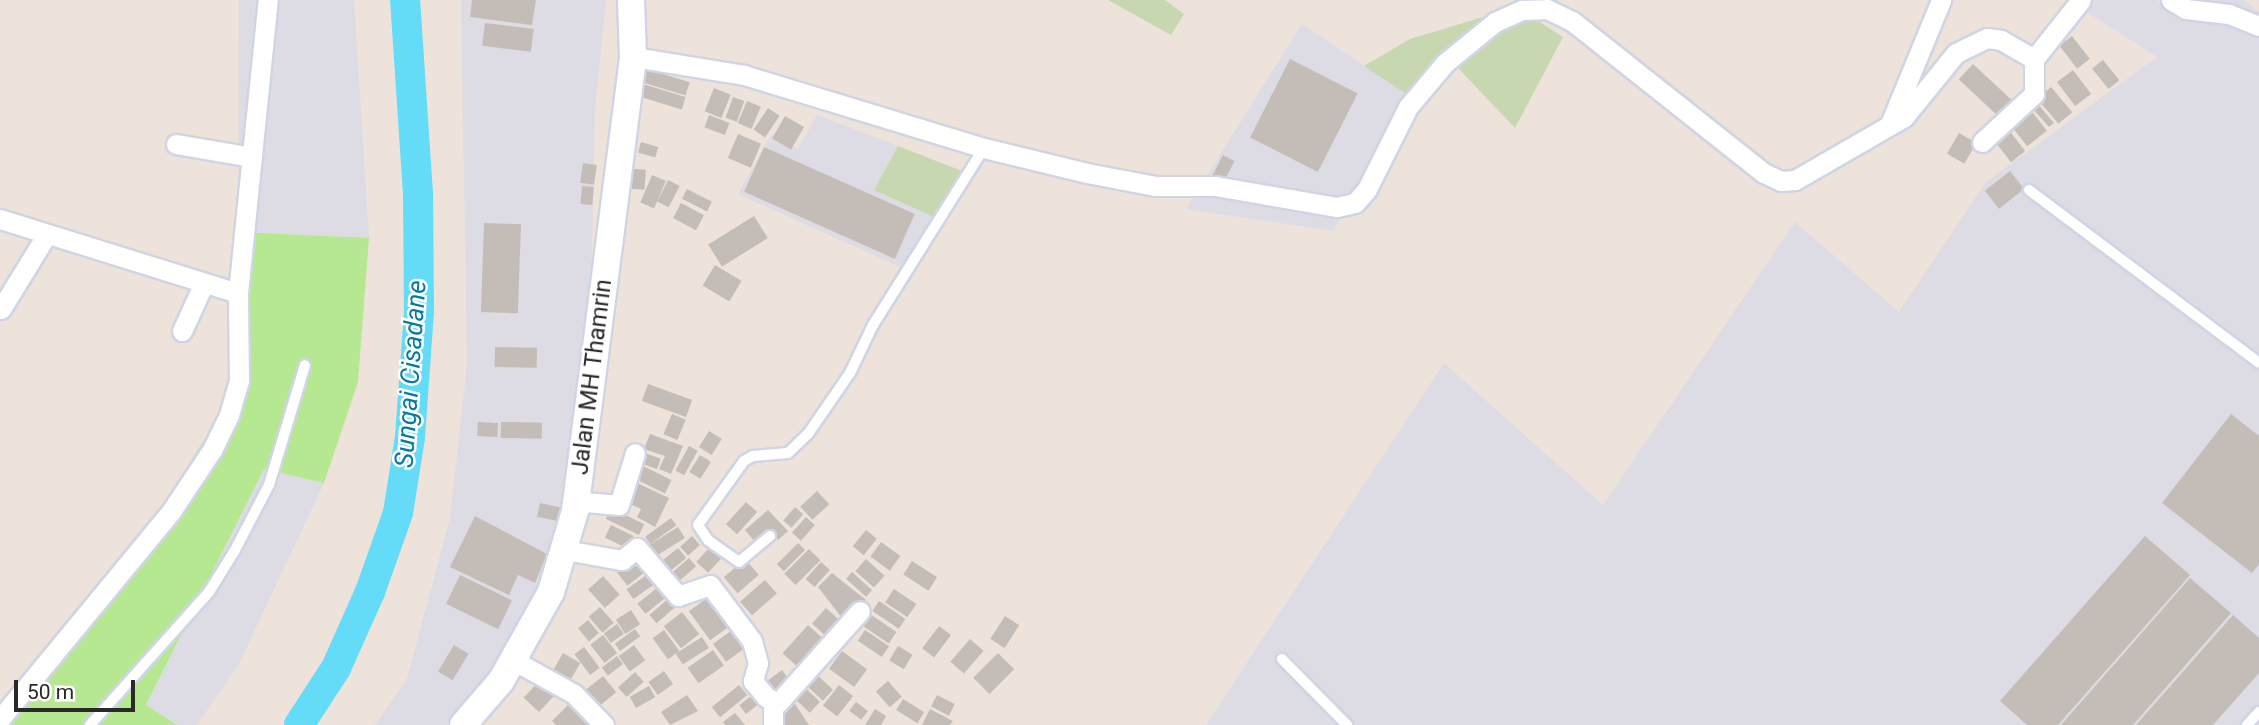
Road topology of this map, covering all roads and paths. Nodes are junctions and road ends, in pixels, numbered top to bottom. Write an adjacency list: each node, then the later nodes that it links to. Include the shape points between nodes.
1 (268, 0): 13 (street)
2 (631, 0): 7 (street, Jalan MH Thamrin)
3 (1941, 0): 9 (street)
4 (2081, 0): 8 (street)
5 (2171, 0): 6 (street, via 2186,9 2229,14)
6 (2259, 26)
7 (633, 57): 12 (street, via 744,75); 24 (street, Jalan MH Thamrin)
8 (2034, 59): 9 (street, via 2001,40 1987,38 1956,53 1911,112); 10 (street, via 2034,94)
9 (1890, 124): 12 (street, via 1795,180 1782,181 1764,173 1572,21 1547,9 1522,10 1495,22 1445,62 1408,107 1355,204 1337,207 1215,186 1155,186)
10 (1982, 142)
11 (176, 144): 13 (street)
12 (984, 148): 25 (lane, via 873,325 850,373 808,434 788,453 744,461 698,525 708,540 738,562)
13 (251, 157): 18 (street)
14 (2029, 190): 21 (lane)
15 (0, 219): 16 (street)
16 (47, 234): 17 (street); 19 (street)
17 (204, 283): 18 (street); 20 (street)
18 (238, 293): 32 (street, via 239,381 212,450 173,510)
19 (1, 309)
20 (182, 331)
21 (2259, 363)
22 (306, 365): 33 (lane, via 269,485 235,550 209,592)
23 (635, 453): 24 (street, via 619,505)
24 (580, 506): 26 (street, Jalan MH Thamrin)
25 (770, 536)
26 (577, 552): 29 (street, Jalan MH Thamrin); 30 (street, via 622,560 641,550 678,596 710,585 751,641 758,663 753,681)
27 (860, 611): 30 (street, via 792,690)
28 (1282, 659): 37 (lane)
29 (516, 662): 34 (street, Jalan MH Thamrin); 35 (street, via 574,694)
30 (773, 701): 36 (street)
31 (2259, 712): 38 (lane)
32 (0, 719)
33 (90, 725)
34 (463, 725)
35 (604, 725)
36 (772, 725)
37 (1347, 725)
38 (2247, 725)

